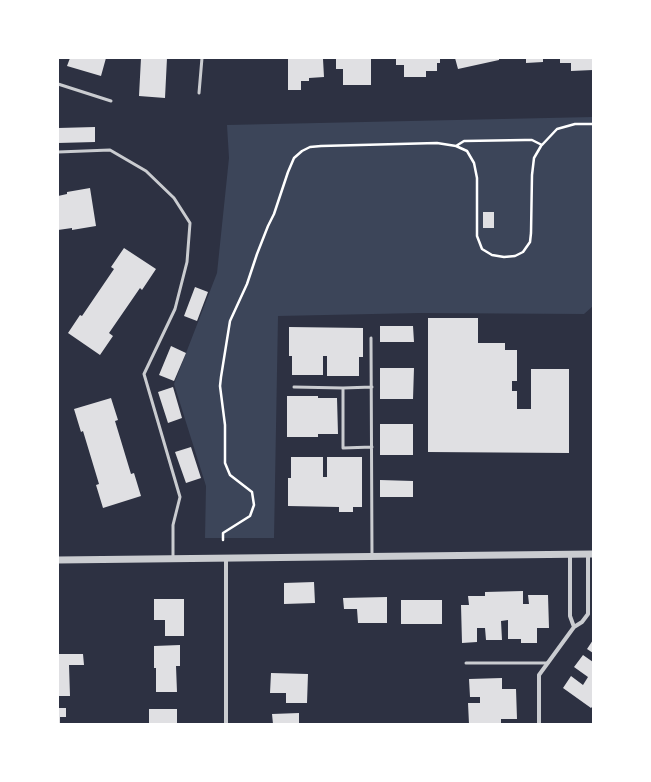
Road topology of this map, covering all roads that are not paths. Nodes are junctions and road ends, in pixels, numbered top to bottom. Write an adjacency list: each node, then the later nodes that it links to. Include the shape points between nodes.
1 (202, 58): 3 (lane)
2 (58, 84): 4 (lane)
3 (199, 93)
4 (110, 101)
5 (58, 152): 15 (lane, via 110,150 146,171 174,198 190,223 188,262 175,309 144,374 180,497 173,525)
6 (371, 338): 8 (lane)
7 (294, 387): 9 (lane)
8 (372, 387): 9 (lane); 10 (lane)
9 (343, 388): 10 (lane, via 343,448)
10 (372, 447): 14 (lane)
11 (570, 554): 12 (street); 14 (street); 17 (street, via 570,616)
12 (591, 554): 17 (street, via 588,614)
13 (226, 557): 14 (street); 15 (street); 20 (street)
14 (372, 557)
15 (173, 559): 16 (street)
16 (58, 560)
17 (574, 628): 19 (street)
18 (466, 663): 19 (lane)
19 (549, 663): 21 (street, via 539,675)
20 (226, 724)
21 (540, 724)

